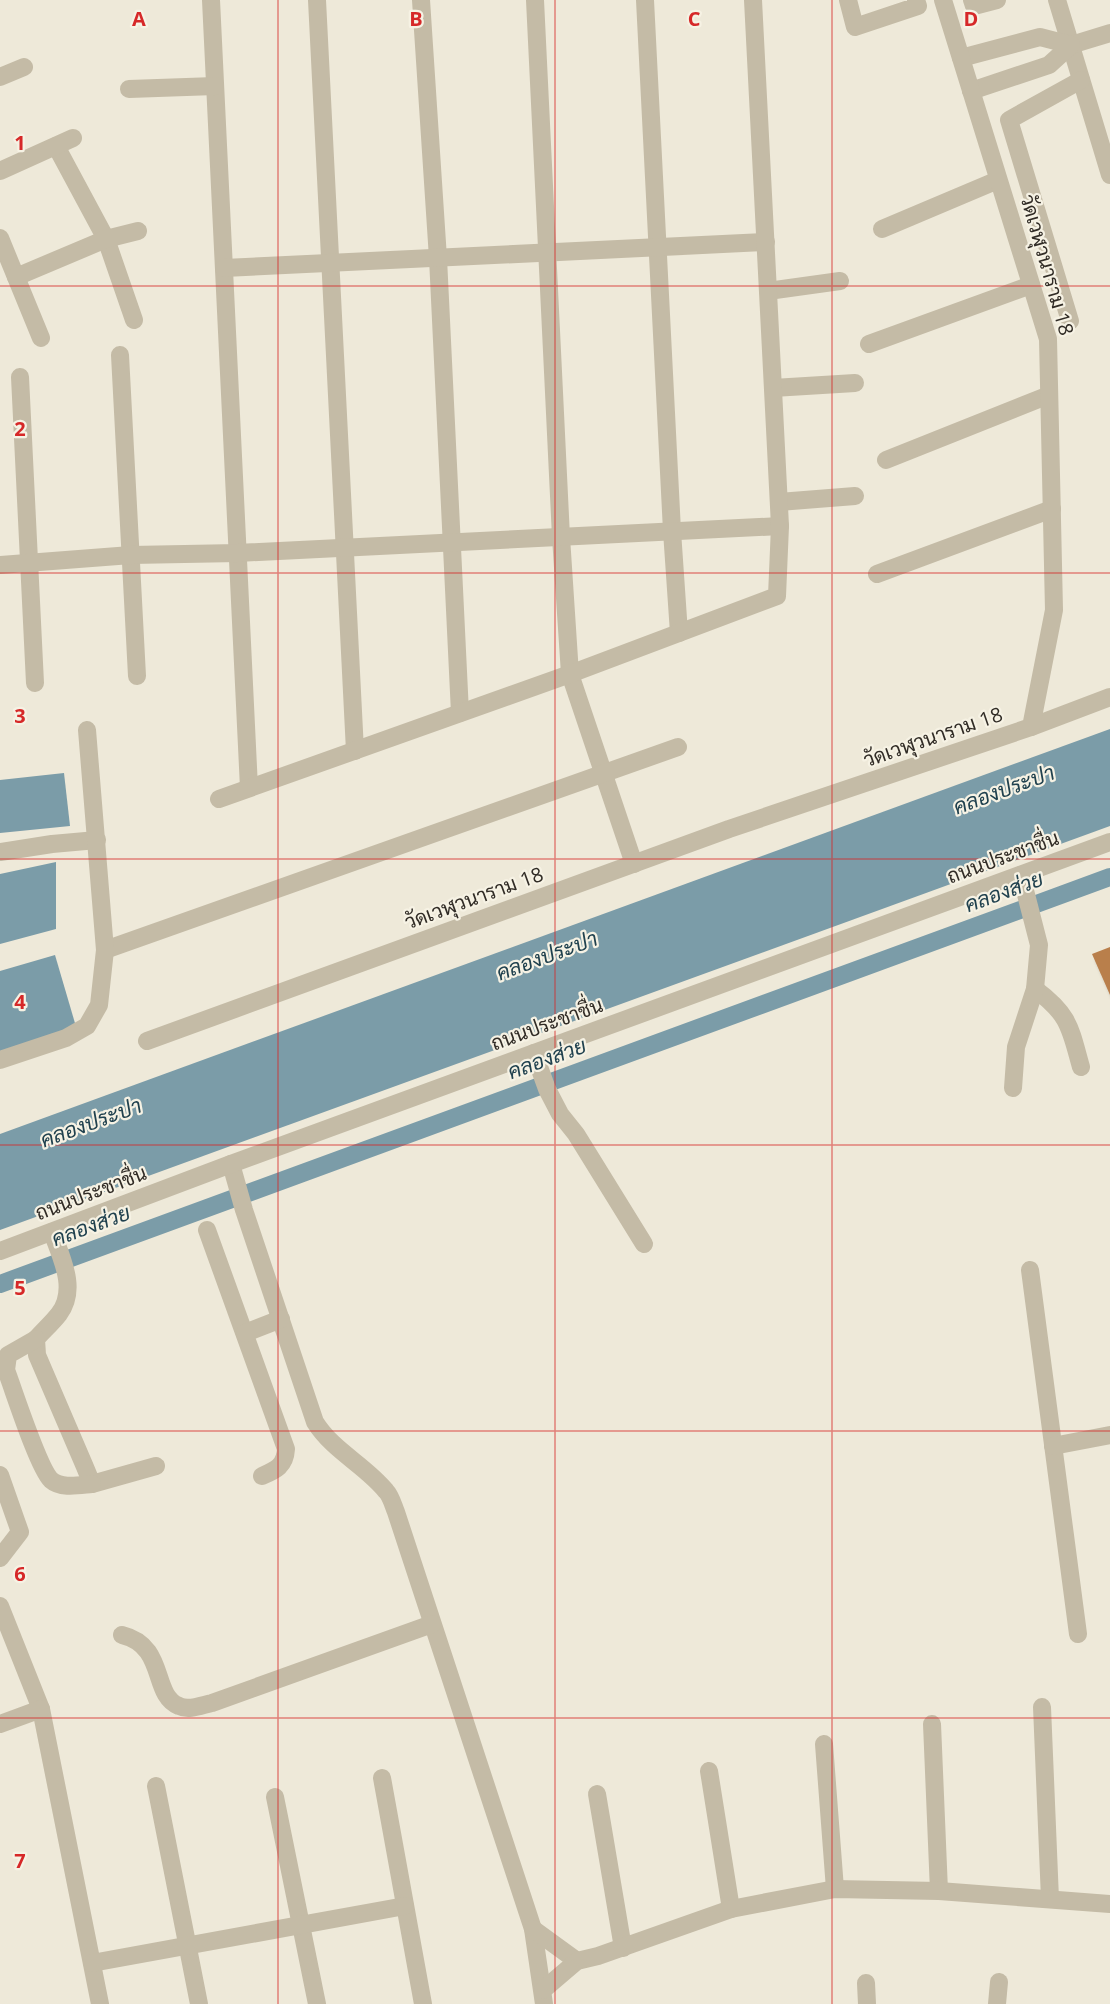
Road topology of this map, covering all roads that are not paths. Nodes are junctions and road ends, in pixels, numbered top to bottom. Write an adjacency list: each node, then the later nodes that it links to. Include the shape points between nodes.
1 (211, 0): 19 (street)
2 (317, 0): 35 (street)
3 (421, 0): 34 (street)
4 (535, 0): 33 (street)
5 (645, 0): 32 (street)
6 (753, 0): 31 (street)
7 (848, 0): 8 (street, via 855,27 918,6)
8 (916, 0)
9 (943, 0): 15 (street, วัดเวฬุวนาราม 18)
10 (972, 0): 11 (street, via 974,6)
11 (997, 0)
12 (1057, 0): 14 (street)
13 (1110, 33): 14 (street)
14 (1071, 45): 15 (street, via 1040,37); 18 (street); 21 (street, via 1049,65)
15 (961, 58): 21 (street, วัดเวฬุวนาราม 18)
16 (24, 67): 17 (street)
17 (0, 77)
18 (1081, 80): 25 (street); 42 (street, via 1009,120)
19 (215, 86): 20 (street); 36 (street)
20 (129, 89)
21 (971, 91): 26 (street, วัดเวฬุวนาราม 18)
22 (73, 138): 23 (street)
23 (56, 146): 24 (street); 29 (street)
24 (0, 171)
25 (1110, 175)
26 (998, 180): 27 (street); 39 (street, วัดเวฬุวนาราม 18)
27 (882, 229)
28 (138, 231): 29 (street)
29 (106, 239): 37 (street); 41 (street)
30 (1, 242): 37 (street)
31 (766, 242): 32 (street); 40 (street)
32 (658, 247): 33 (street); 55 (street)
33 (547, 252): 34 (street); 56 (street)
34 (438, 258): 35 (street); 57 (street)
35 (330, 263): 36 (street); 58 (street)
36 (224, 268): 59 (street)
37 (16, 277): 43 (street)
38 (840, 281): 40 (street)
39 (1031, 285): 44 (street); 49 (street, วัดเวฬุวนาราม 18, via 1048,339)
40 (768, 291): 48 (street)
41 (134, 320)
42 (1070, 321)
43 (41, 338)
44 (869, 344)
45 (120, 355): 60 (street)
46 (20, 377): 61 (street)
47 (855, 383): 48 (street)
48 (773, 388): 52 (street)
49 (1049, 395): 50 (street); 53 (street, วัดเวฬุวนาราม 18)
50 (886, 460)
51 (855, 496): 52 (street)
52 (779, 502): 54 (street)
53 (1052, 509): 63 (street); 70 (street, วัดเวฬุวนาราม 18, via 1054,610)
54 (780, 526): 55 (street); 64 (street, via 777,596)
55 (672, 531): 56 (street); 64 (street)
56 (561, 537): 57 (street); 65 (street)
57 (452, 542): 58 (street); 69 (street)
58 (344, 548): 59 (street); 73 (street)
59 (238, 553): 60 (street); 75 (street)
60 (131, 555): 61 (street); 66 (street)
61 (29, 563): 62 (street); 67 (street)
62 (0, 565)
63 (878, 573)
64 (680, 633): 65 (street)
65 (570, 674): 69 (street); 74 (street)
66 (137, 676)
67 (35, 683)
68 (1110, 697): 70 (street)
69 (460, 713): 73 (street)
70 (1031, 727): 80 (street, วัดเวฬุวนาราม 18)
71 (87, 730): 77 (street)
72 (678, 747): 74 (street)
73 (355, 751): 75 (street)
74 (603, 773): 80 (street); 82 (street)
75 (249, 788): 76 (street)
76 (219, 799)
77 (97, 840): 79 (street); 82 (street)
78 (1110, 842): 81 (street, ถนนประชาชื่น)
79 (0, 852)
80 (634, 864): 84 (street, วัดเวฬุวนาราม 18)
81 (1021, 875): 83 (street, via 1040,945); 85 (street, ถนนประชาชื่น)
82 (105, 950): 86 (street, via 99,1005 87,1026 66,1038)
83 (1035, 989): 87 (street, via 1062,1012); 88 (street, via 1016,1047)
84 (147, 1041)
85 (534, 1053): 89 (street, ถนนประชาชื่น); 92 (street, via 560,1114)
86 (0, 1060)
87 (1081, 1067)
88 (1013, 1088)
89 (231, 1164): 91 (street, ถนนประชาชื่น); 95 (street)
90 (207, 1230): 96 (street)
91 (52, 1232): 93 (street, ถนนประชาชื่น); 97 (street, via 68,1276 66,1300 60,1313)
92 (644, 1244)
93 (0, 1251)
94 (1030, 1270): 99 (street)
95 (281, 1319): 96 (street); 106 (street, via 315,1422 324,1437 388,1492)
96 (245, 1333): 102 (street, via 286,1449 282,1464)
97 (36, 1339): 103 (street, via 40,1367); 103 (street, via 8,1355 6,1370 42,1465 52,1480 67,1485)
98 (1110, 1434): 99 (street)
99 (1053, 1446): 107 (street)
100 (156, 1466): 103 (street)
101 (0, 1475): 104 (street, via 20,1532)
102 (262, 1476)
103 (92, 1484)
104 (0, 1558)
105 (0, 1606): 110 (street)
106 (432, 1624): 108 (street, via 191,1708 178,1706 167,1696 146,1647 133,1637); 126 (street)
107 (1078, 1634)
108 (122, 1635)
109 (1042, 1707): 121 (street)
110 (42, 1709): 111 (street); 130 (street)
111 (0, 1724)
112 (932, 1724): 120 (street)
113 (824, 1744): 119 (street)
114 (709, 1771): 124 (street)
115 (382, 1778): 123 (street)
116 (156, 1786): 127 (street)
117 (597, 1794): 128 (street)
118 (274, 1797): 125 (street)
119 (835, 1889): 120 (street); 124 (street)
120 (939, 1891): 121 (street)
121 (1050, 1899): 122 (street)
122 (1110, 1904)
123 (405, 1906): 125 (street); 137 (street)
124 (731, 1909): 128 (street)
125 (301, 1924): 127 (street); 136 (street)
126 (533, 1929): 129 (street); 133 (street)
127 (187, 1945): 130 (street); 135 (street)
128 (623, 1948): 129 (street)
129 (577, 1961): 133 (street)
130 (92, 1962): 134 (street)
131 (999, 1982): 139 (street)
132 (866, 1983): 138 (street)
133 (544, 1997)
134 (100, 2004)
135 (199, 2004)
136 (317, 2004)
137 (423, 2004)
138 (867, 2004)
139 (997, 2004)

